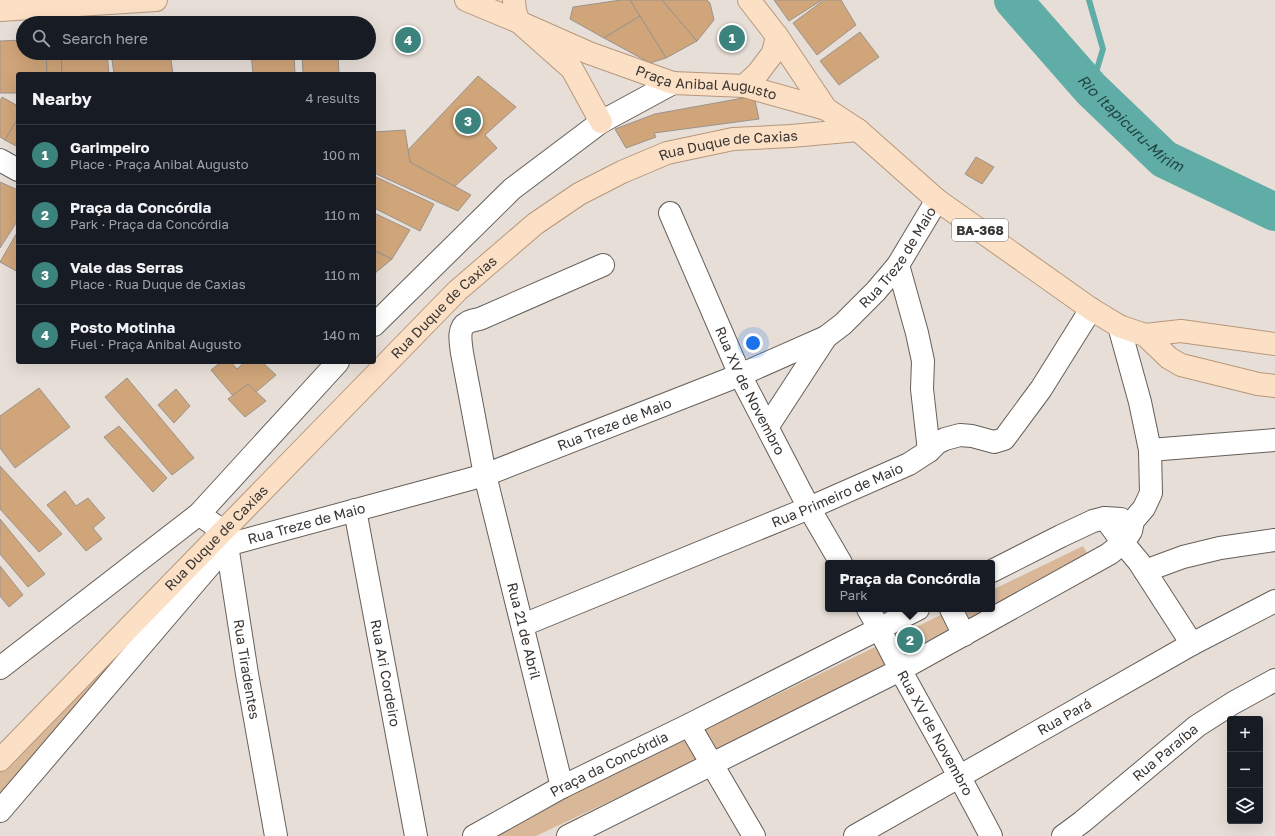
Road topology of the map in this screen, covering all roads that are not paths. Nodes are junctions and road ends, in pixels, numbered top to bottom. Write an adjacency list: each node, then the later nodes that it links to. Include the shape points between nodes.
1 (156, 0): 5 (main road)
2 (466, 0): 6 (main road, Praça Anibal Augusto)
3 (514, 0): 6 (main road)
4 (749, 0): 7 (main road)
5 (0, 10)
6 (519, 22): 8 (main road, Praça Anibal Augusto, via 589,53); 11 (main road, via 572,69)
7 (777, 36): 9 (main road, via 773,53); 10 (main road)
8 (673, 83): 9 (main road, Praça Anibal Augusto / BA-368); 11 (street)
9 (744, 86): 10 (main road, Praça Anibal Augusto / BA-368)
10 (826, 109): 12 (main road, BA-368)
11 (601, 122): 20 (street, via 512,189)
12 (858, 130): 15 (main road, BA-368); 38 (main road, Rua Duque de Caxias, via 733,139 667,153 579,194 535,224 457,291)
13 (0, 160): 14 (street)
14 (16, 169)
15 (938, 200): 17 (street, Rua Treze de Maio); 19 (main road, BA-368)
16 (670, 213): 26 (street, Rua XV de Novembro)
17 (898, 264): 23 (street, Rua Treze de Maio, via 876,291); 31 (street, via 923,361 922,389)
18 (604, 265): 32 (street, Rua Duque de Caxias, via 467,323 463,327 460,334 462,353)
19 (1091, 309): 21 (main road, BA-368); 31 (street, Rua Primeiro de Maio, via 1041,389 1004,439 994,442 960,435 936,443)
20 (376, 323)
21 (1119, 326): 22 (main road, BA-368); 30 (street)
22 (1145, 335): 24 (main road, via 1181,331); 27 (main road, via 1169,358 1181,365)
23 (826, 337): 26 (street, Rua Treze de Maio); 28 (street)
24 (1275, 344)
25 (336, 364): 35 (street)
26 (740, 375): 28 (street, Rua XV de Novembro); 32 (street, Rua Treze de Maio)
27 (1275, 386)
28 (768, 426): 33 (street, Rua XV de Novembro)
29 (1275, 440): 30 (street)
30 (1150, 450): 37 (street, via 1151,493 1144,508)
31 (929, 451): 33 (street, Rua Primeiro de Maio, via 909,464)
32 (485, 475): 34 (street, Rua Treze de Maio); 48 (street, Rua 21 de Abril)
33 (809, 508): 41 (street, Rua XV de Novembro); 48 (street, Rua Primeiro de Maio)
34 (355, 510): 38 (street, Rua Treze de Maio); 63 (street, Rua Ari Cordeiro)
35 (199, 514): 38 (street); 52 (street)
36 (1105, 518): 37 (street); 40 (street); 42 (street, via 1067,533)
37 (1133, 520): 40 (street, via 1131,531)
38 (225, 539): 56 (main road, Rua Duque de Caxias); 60 (street, Rua Duque de Caxias); 62 (street, Rua Tiradentes)
39 (1275, 540): 43 (street, via 1220,548 1183,557)
40 (1123, 543): 43 (street); 50 (street, via 1109,554)
41 (839, 560)
42 (995, 569)
43 (1145, 571): 51 (street)
44 (1275, 601): 51 (street, Rua Pará)
45 (870, 612): 49 (street, Rua XV de Novembro)
46 (912, 612): 49 (street, Praça da Concórdia)
47 (952, 612): 50 (street)
48 (523, 626): 59 (street, Rua 21 de Abril)
49 (880, 629): 53 (street, Rua XV de Novembro); 55 (street, Praça da Concórdia)
50 (964, 635): 53 (street)
51 (1192, 644): 58 (street, Rua Pará)
52 (1, 665)
53 (900, 670): 57 (street); 58 (street, Rua XV de Novembro)
54 (1275, 680): 68 (street, Rua Paraíba, via 1197,726)
55 (689, 725): 57 (street); 59 (street, Praça da Concórdia)
56 (0, 760)
57 (711, 764): 61 (street); 65 (street)
58 (960, 776): 66 (street, Rua Pará); 67 (street, Rua XV de Novembro)
59 (562, 787): 64 (street, Praça da Concórdia)
60 (0, 811)
61 (579, 833)
62 (276, 836)
63 (416, 836)
64 (474, 836)
65 (754, 836)
66 (855, 836)
67 (991, 836)
68 (1063, 836)

